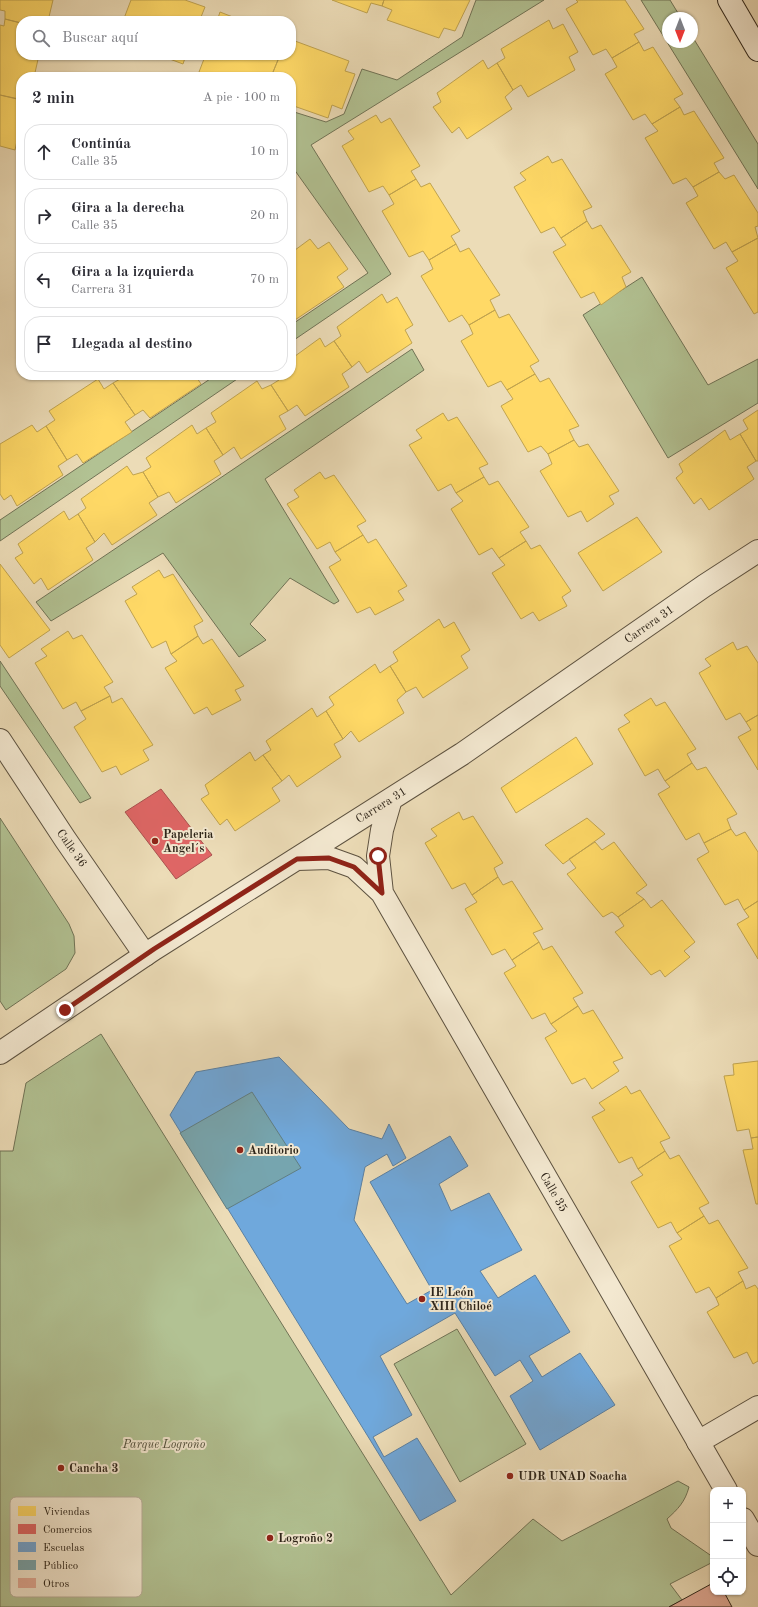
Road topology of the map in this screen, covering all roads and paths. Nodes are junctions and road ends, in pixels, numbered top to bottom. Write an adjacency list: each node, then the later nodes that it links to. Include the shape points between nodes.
1 (729, 0): 2 (street)
2 (758, 50)
3 (758, 551): 5 (street, Carrera 31, via 462,754)
4 (0, 740): 8 (street, Calle 36)
5 (391, 799): 6 (street, Carrera 31); 7 (street, Calle 35, via 378,856)
6 (297, 859): 7 (street, Calle 35, via 329,858 354,867); 8 (street, Carrera 31)
7 (382, 893): 11 (street, Calle 35)
8 (145, 955): 9 (street, Carrera 31)
9 (0, 1053)
10 (758, 1407): 11 (street)
11 (698, 1442): 12 (street, Calle 35)
12 (724, 1487)
13 (745, 1523): 14 (street)
14 (758, 1545)

